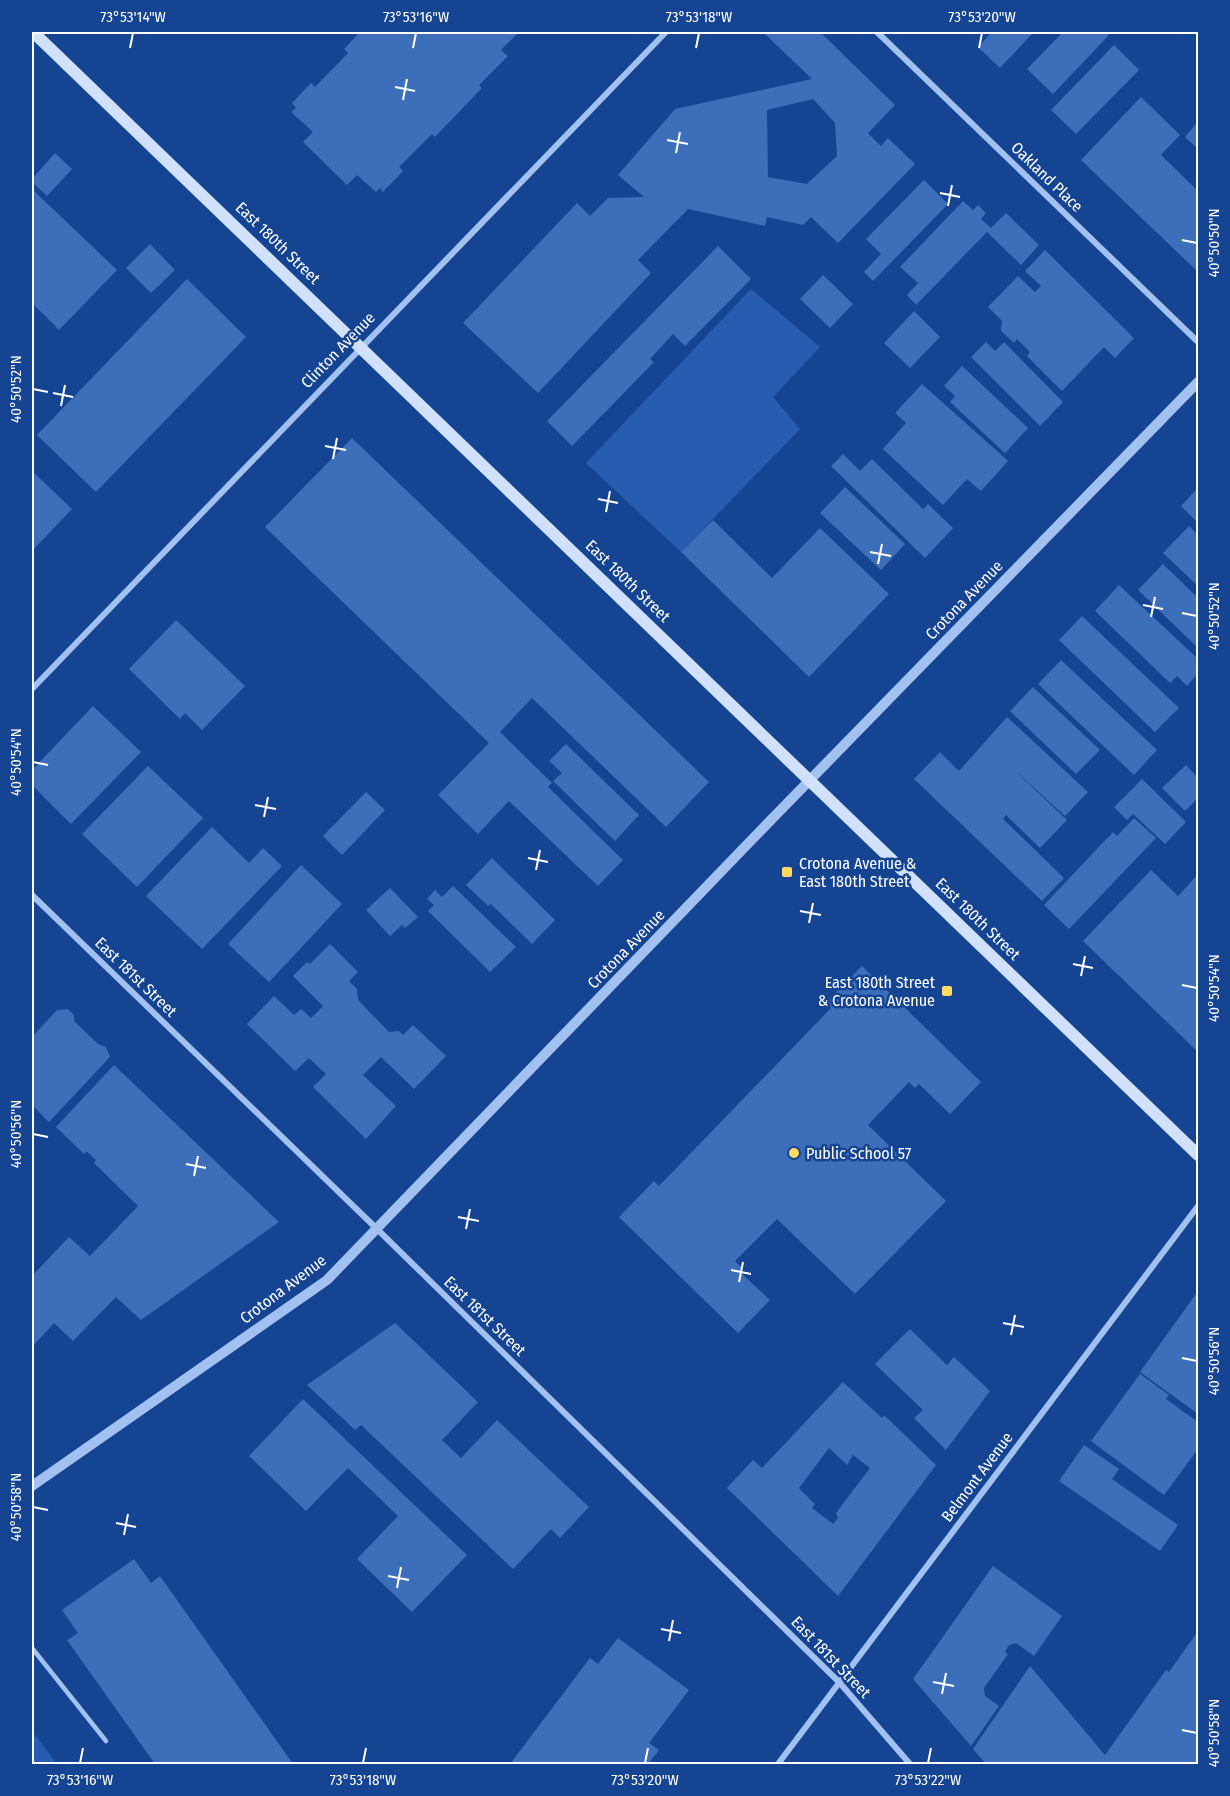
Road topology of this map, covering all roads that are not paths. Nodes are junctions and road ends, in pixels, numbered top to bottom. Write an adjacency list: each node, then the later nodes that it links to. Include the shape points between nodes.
1 (33, 32): 5 (main road, East 180th Street)
2 (666, 32): 5 (street, Clinton Avenue)
3 (877, 32): 4 (street, Oakland Place)
4 (1198, 342)
5 (361, 346): 7 (street, Clinton Avenue); 8 (main road, East 180th Street)
6 (1198, 382): 8 (street, Crotona Avenue)
7 (32, 689)
8 (810, 779): 10 (main road, East 180th Street); 12 (street, Crotona Avenue)
9 (32, 896): 12 (street, East 181st Street)
10 (1198, 1155)
11 (1198, 1206): 15 (street, Belmont Avenue)
12 (376, 1228): 13 (street, Crotona Avenue, via 327,1280); 15 (street, East 181st Street)
13 (32, 1486)
14 (32, 1648): 16 (lane)
15 (839, 1682): 17 (street, Belmont Avenue); 18 (street, East 181st Street)
16 (106, 1741)
17 (778, 1764)
18 (910, 1764)

